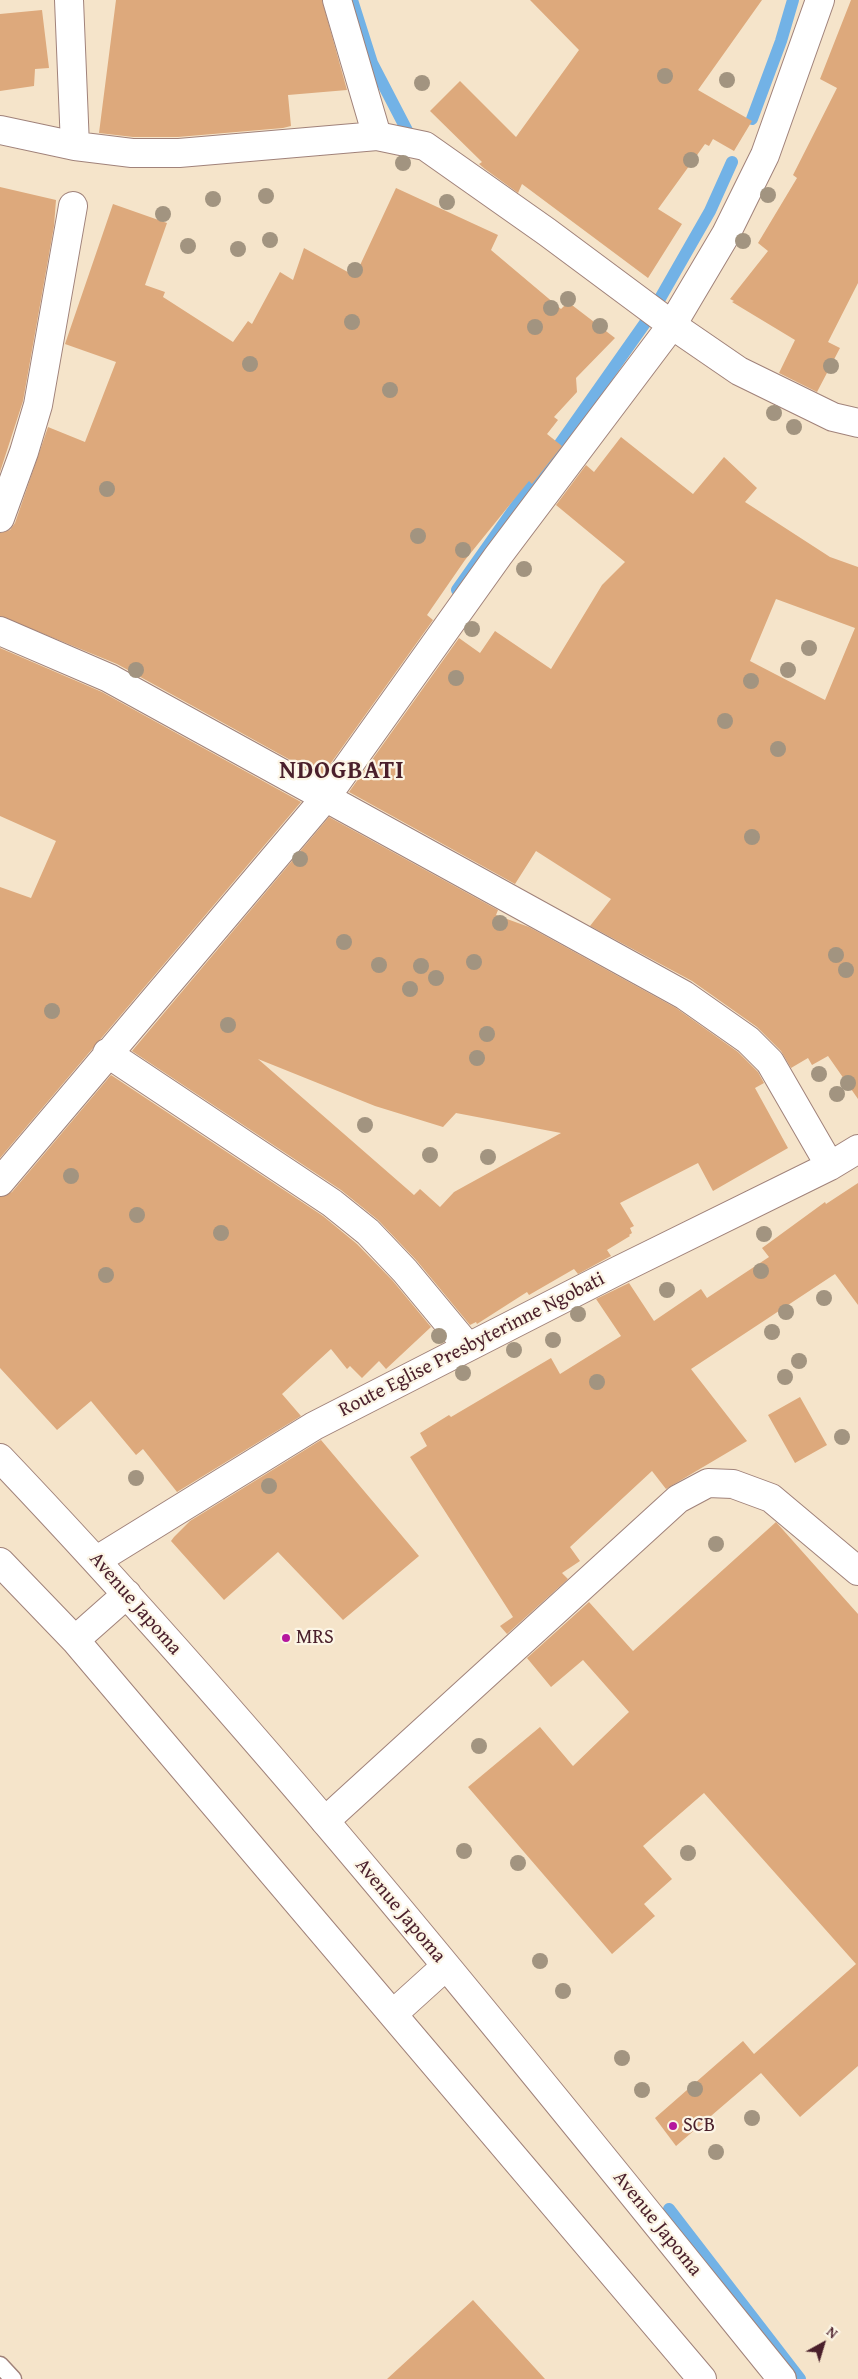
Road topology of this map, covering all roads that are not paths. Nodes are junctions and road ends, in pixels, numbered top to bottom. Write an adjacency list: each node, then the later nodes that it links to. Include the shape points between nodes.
1 (69, 0): 6 (street)
2 (337, 0): 5 (street)
3 (820, 0): 8 (street, via 765,155 726,234)
4 (0, 130): 6 (street)
5 (377, 136): 6 (street, via 179,153 132,153); 8 (street, via 425,146)
6 (75, 146)
7 (73, 206): 10 (street, via 38,405)
8 (672, 326): 9 (street, via 739,371 833,417); 12 (street, via 498,556)
9 (858, 423)
10 (0, 518)
11 (0, 631): 12 (street, via 109,678)
12 (326, 797): 13 (street); 15 (street, via 684,995 748,1040 770,1062)
13 (107, 1053): 16 (street); 17 (street, via 354,1220 405,1270)
14 (858, 1150): 15 (street, Route Eglise Presbyterinne Ngobati)
15 (830, 1166): 17 (street, Route Eglise Presbyterinne Ngobati)
16 (0, 1182)
17 (468, 1348): 19 (street, Route Eglise Presbyterinne Ngobati, via 314,1426)
18 (0, 1458): 19 (street, Avenue Japoma)
19 (97, 1560): 22 (street, Avenue Japoma)
20 (0, 1562): 23 (street)
21 (858, 1571): 24 (street, via 771,1498 733,1484 708,1483 678,1499)
22 (127, 1594): 23 (street); 24 (street, Avenue Japoma)
23 (75, 1640): 26 (street)
24 (325, 1821): 25 (street, Avenue Japoma)
25 (446, 1966): 26 (street); 30 (street, Avenue Japoma)
26 (393, 2014): 29 (street)
27 (0, 2365): 28 (lane)
28 (13, 2379)
29 (702, 2379)
30 (782, 2379)

